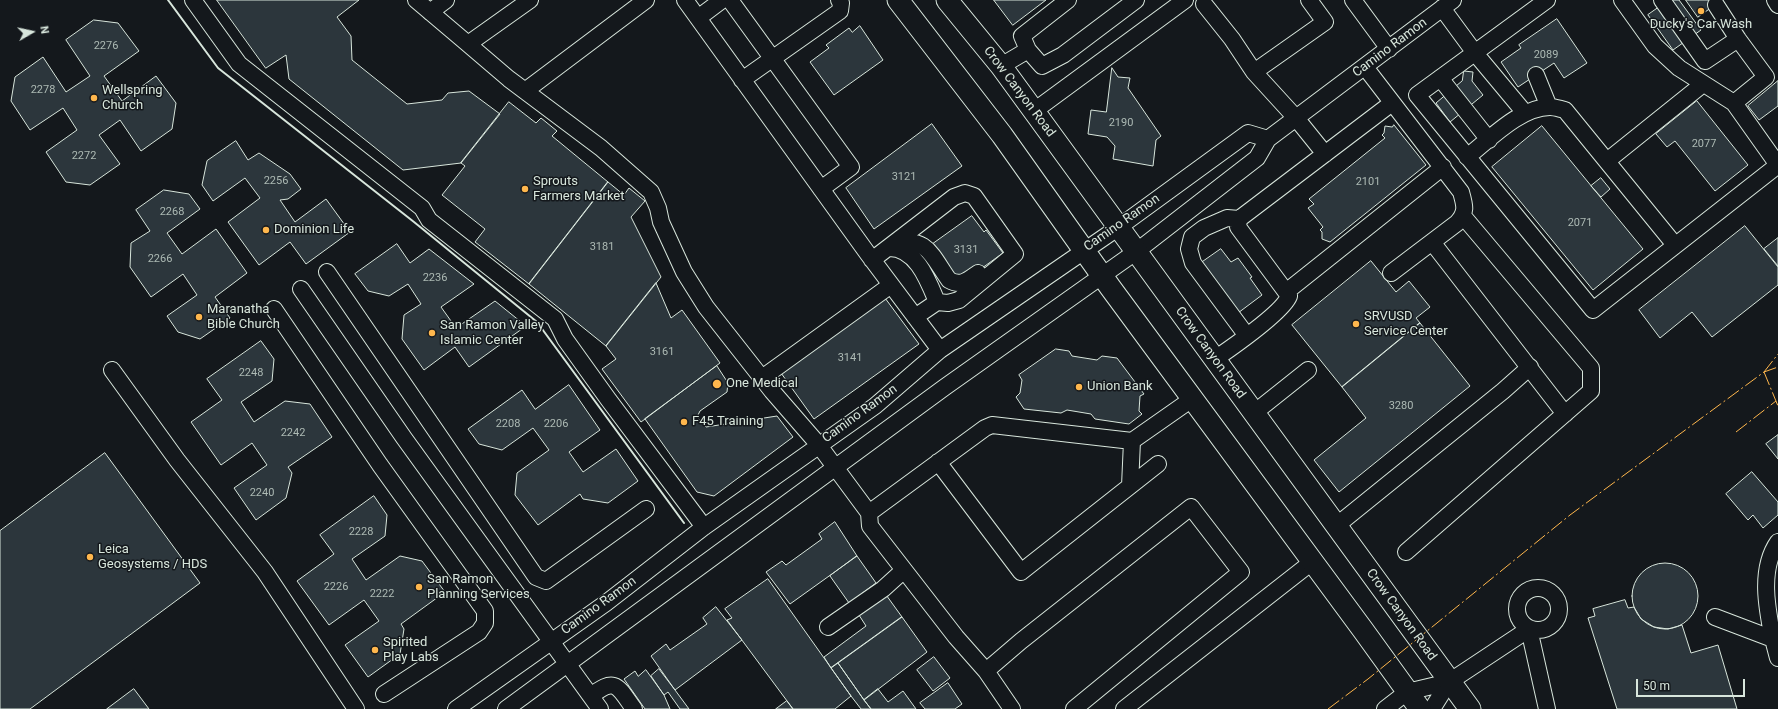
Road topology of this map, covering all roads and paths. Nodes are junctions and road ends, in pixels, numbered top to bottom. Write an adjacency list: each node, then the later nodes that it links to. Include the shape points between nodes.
1 (193, 0): 93 (street, via 239,64 422,208 430,220 555,320 565,339 608,399)
2 (416, 0): 25 (street)
3 (446, 0): 25 (street)
4 (530, 0): 28 (street)
5 (646, 0): 40 (street)
6 (685, 0): 26 (street)
7 (722, 0): 26 (street)
8 (730, 0): 32 (street)
9 (839, 0): 32 (street, via 840,12)
10 (898, 0): 62 (main road, via 1002,135)
11 (947, 0): 33 (main road, Crow Canyon Road)
12 (1068, 0): 30 (street, via 1022,36)
13 (1136, 0): 30 (street, via 1063,55 1042,66)
14 (1186, 0): 21 (street); 44 (street)
15 (1309, 0): 35 (street, via 1325,22)
16 (1353, 0): 29 (street)
17 (1547, 0): 31 (street)
18 (1622, 0): 39 (street, via 1655,46)
19 (1662, 0): 27 (street, via 1705,61)
20 (1775, 0): 24 (street)
21 (1207, 2): 35 (street)
22 (1448, 4): 29 (street, Camino Ramon); 31 (street)
23 (1716, 5): 27 (street)
24 (1778, 5)
25 (430, 12): 28 (street)
26 (698, 18): 38 (street)
27 (1738, 39): 42 (street, via 1766,78)
28 (468, 44): 40 (street)
29 (1389, 49): 34 (street, Camino Ramon)
30 (1028, 50): 33 (street)
31 (1475, 53): 37 (street); 45 (street)
32 (772, 59): 38 (street); 54 (street, via 851,167)
33 (1001, 66): 44 (main road, Crow Canyon Road)
34 (1365, 67): 41 (street); 46 (street, Camino Ramon)
35 (1254, 72): 46 (street)
36 (1536, 75): 43 (street)
37 (1440, 78): 48 (street); 50 (street, via 1417,95)
38 (742, 80): 54 (street)
39 (1703, 84): 42 (street); 51 (street)
40 (525, 91): 80 (street, via 601,148 651,192 661,222 684,272 706,307)
41 (1392, 103): 49 (street); 53 (street)
42 (1734, 103): 52 (street)
43 (1549, 107): 45 (street); 51 (street, via 1565,110)
44 (1034, 111): 57 (main road, Crow Canyon Road)
45 (1525, 113): 48 (street)
46 (1296, 118): 47 (street, Camino Ramon); 49 (street)
47 (1268, 139): 57 (street, Camino Ramon, via 1248,133); 63 (street, Camino Ramon, via 1257,158)
48 (1489, 140): 50 (street)
49 (1325, 154): 56 (street)
50 (1468, 157): 59 (street, via 1593,310)
51 (1607, 161): 59 (street)
52 (1778, 165): 59 (street)
53 (1443, 167): 55 (street, via 1461,192); 70 (street)
54 (821, 189): 64 (street)
55 (1463, 216): 58 (street); 83 (street, via 1591,368 1591,391)
56 (1239, 219): 70 (street, via 1238,227); 74 (street, via 1227,218 1204,228 1192,236 1189,249 1193,263)
57 (1119, 227): 62 (street, Camino Ramon); 63 (main road, Crow Canyon Road)
58 (1432, 242): 66 (street); 77 (street)
59 (1675, 245)
60 (1010, 246): 61 (street, via 966,282 955,283 949,280 924,246 917,242 903,242); 61 (street, via 974,196 965,193 954,197); 71 (street, via 1015,254 959,300)
61 (887, 248): 64 (street); 71 (street, via 895,248 912,255 929,282)
62 (1083, 250): 67 (main road); 75 (street, Camino Ramon)
63 (1137, 251): 67 (street, Camino Ramon); 76 (main road, Crow Canyon Road)
64 (872, 260): 68 (street)
65 (327, 272): 90 (street, via 536,577 546,581)
66 (1391, 273)
67 (1102, 276): 81 (main road); 88 (street, Camino Ramon, via 945,387)
68 (891, 285): 73 (street); 80 (street)
69 (302, 289): 101 (street, via 404,438)
70 (1286, 292): 74 (street, via 1289,296 1287,301)
71 (937, 302): 73 (street)
72 (274, 309): 107 (street, via 380,465 486,611 485,623 478,632)
73 (915, 317): 75 (street)
74 (1247, 336): 76 (street)
75 (940, 350): 85 (street, Camino Ramon, via 875,406)
76 (1215, 359): 82 (main road, Crow Canyon Road)
77 (1530, 367): 83 (street); 92 (street)
78 (112, 370): 109 (street, via 177,460 265,572)
79 (1308, 370): 82 (street)
80 (762, 378): 85 (street)
81 (1192, 399): 84 (street); 96 (main road)
82 (1254, 413): 92 (main road, Crow Canyon Road)
83 (1565, 414): 95 (street)
84 (1132, 441): 86 (street, via 992,425); 89 (street)
85 (818, 444): 88 (street); 93 (street, Camino Ramon)
86 (938, 462): 89 (street, via 1022,572); 91 (street)
87 (1158, 464): 89 (street)
88 (836, 469): 91 (street); 103 (street, Camino Ramon)
89 (1130, 486)
90 (646, 509)
91 (869, 513): 97 (street, via 870,526)
92 (1336, 526): 105 (main road, Crow Canyon Road)
93 (704, 527): 101 (street, Camino Ramon)
94 (1778, 542): 100 (street, via 1773,549 1766,577 1767,598)
95 (1406, 552)
96 (1312, 562): 106 (main road); 116 (street)
97 (904, 570): 99 (street, via 883,589); 104 (street)
98 (1715, 617): 100 (street)
99 (828, 627)
100 (1775, 639): 102 (street)
101 (552, 641): 103 (street); 110 (street, Camino Ramon)
102 (1778, 658)
103 (568, 664): 108 (street); 111 (street, Camino Ramon)
104 (986, 671): 114 (street); 115 (street, via 1191,507 1241,572)
105 (1449, 682): 106 (street); 119 (street); 120 (main road, Crow Canyon Road); 121 (street, via 1529,629)
106 (1408, 692): 117 (street); 118 (main road)
107 (384, 694)
108 (591, 696): 112 (street); 113 (street, via 603,686 612,685 619,688)
109 (356, 709)
110 (456, 709)
111 (506, 709)
112 (600, 709)
113 (634, 709)
114 (1012, 709)
115 (1074, 709)
116 (1124, 709)
117 (1386, 709)
118 (1420, 709)
119 (1432, 709)
120 (1470, 709)
121 (1547, 709)

